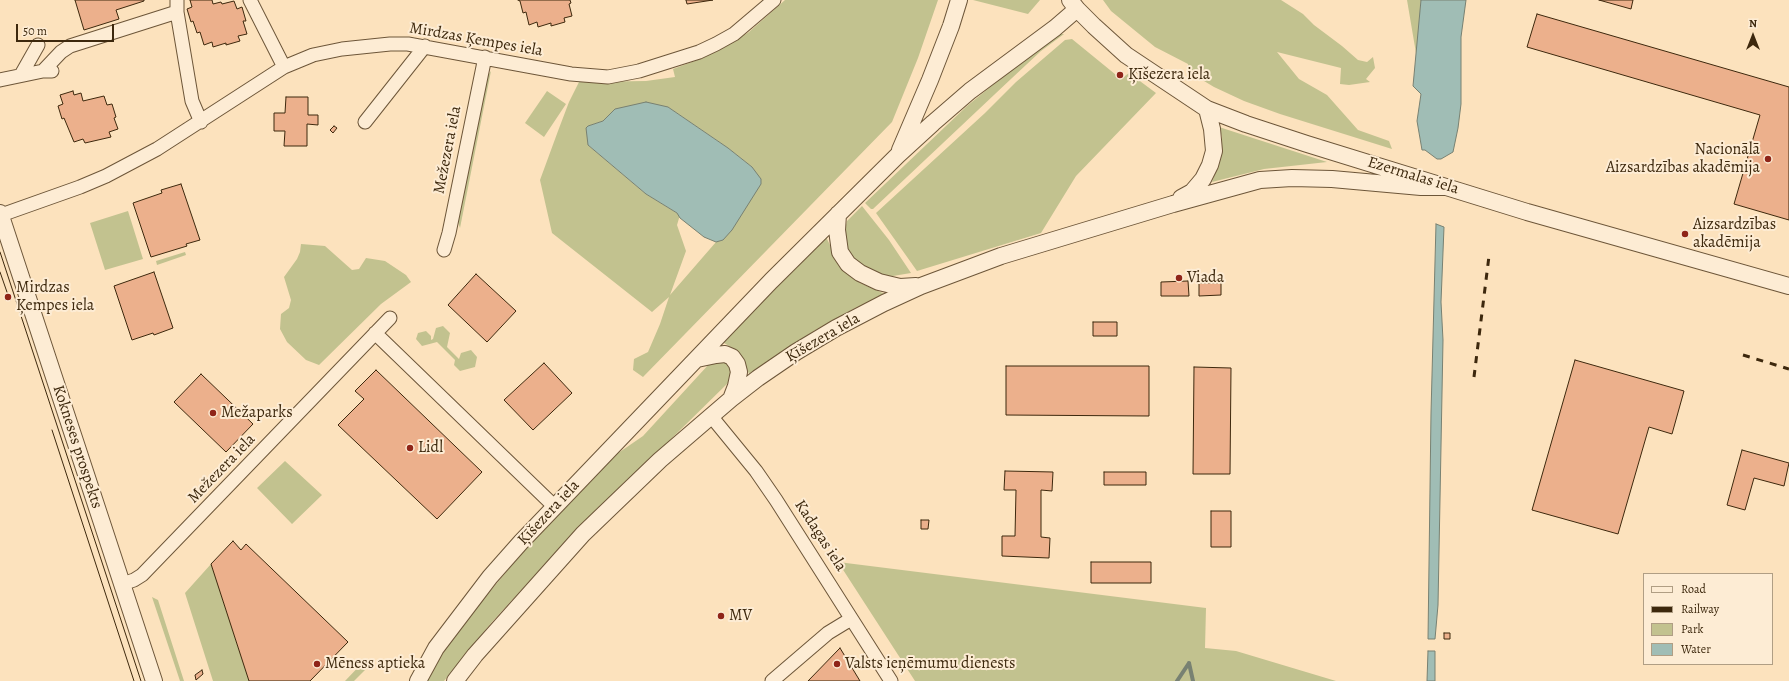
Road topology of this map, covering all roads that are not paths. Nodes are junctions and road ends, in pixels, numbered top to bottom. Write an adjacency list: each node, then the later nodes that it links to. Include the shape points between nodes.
1 (250, 0): 9 (street)
2 (774, 0): 8 (street, Mirdzas Ķempes iela, via 734,34 716,44 670,62 608,77 584,76)
3 (959, 0): 15 (street, Ķīšezera iela, via 930,80)
4 (1074, 5): 12 (street, Ezermalas iela, via 1126,55); 15 (street, Ķīšezera iela, via 1055,28 964,96)
5 (177, 6): 10 (street, via 70,46 61,52 47,71); 13 (street, via 192,100)
6 (38, 45): 10 (street)
7 (425, 46): 8 (street, Mirdzas Ķempes iela); 9 (street, Mirdzas Ķempes iela, via 390,44 342,49 313,55); 14 (street)
8 (485, 57): 20 (street, Mežezera iela)
9 (284, 67): 13 (street, Mirdzas Ķempes iela)
10 (21, 75): 11 (street)
11 (0, 80)
12 (1207, 109): 16 (street, Ezermalas iela, via 1300,142); 17 (street, Ķīšezera iela, via 1214,151 1210,165 1192,192)
13 (201, 122): 19 (street, Mirdzas Ķempes iela, via 106,176)
14 (365, 122)
15 (898, 155): 18 (street, Ķīšezera iela)
16 (1446, 187): 17 (street, Ķīšezera iela, via 1292,178 1260,180); 22 (street, Ezermalas iela)
17 (1173, 204): 21 (street, Ķīšezera iela, via 1001,256)
18 (838, 214): 21 (street, Ķīšezera iela, via 838,242 840,252 848,264 860,274 879,282 900,287); 25 (street, Ķīšezera iela)
19 (1, 217): 29 (street, Kokneses prospekts)
20 (444, 250)
21 (921, 286): 26 (street, Ķīšezera iela, via 836,328 796,352)
22 (1789, 286)
23 (390, 318): 24 (street, Mežezera iela)
24 (375, 333): 28 (street); 29 (street, Mežezera iela, via 142,575)
25 (697, 359): 26 (street, via 725,354 732,357 739,372); 28 (street, Ķīšezera iela)
26 (731, 399): 27 (street, Ķīšezera iela)
27 (711, 416): 30 (street, Kadagas iela, via 756,471); 33 (street, Ķīšezera iela, via 660,460 583,534)
28 (554, 506): 32 (street, Ķīšezera iela, via 490,577 436,648)
29 (122, 584): 31 (street, Kokneses prospekts)
30 (852, 619): 34 (street, via 828,633); 35 (street, Kadagas iela)
31 (154, 681)
32 (418, 681)
33 (455, 681)
34 (772, 681)
35 (891, 681)

